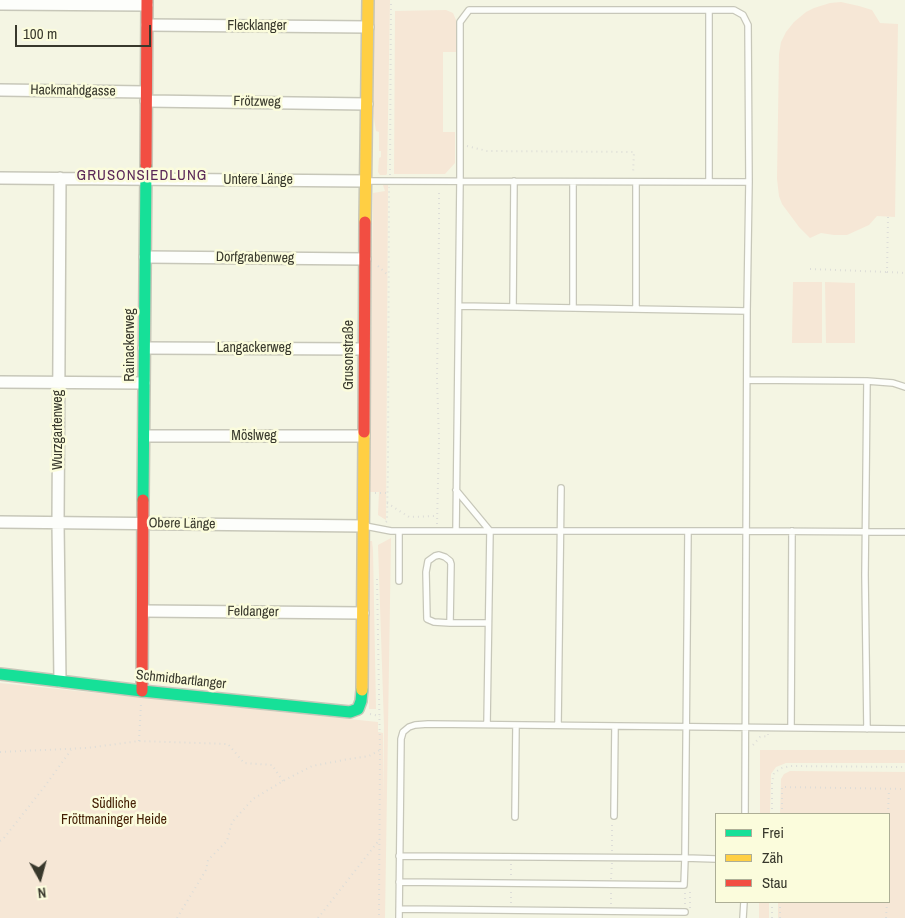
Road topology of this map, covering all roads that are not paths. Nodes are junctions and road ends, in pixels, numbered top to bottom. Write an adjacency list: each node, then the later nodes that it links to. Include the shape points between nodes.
1 (368, 0): 7 (street, Grusonstraße)
2 (52, 2): 3 (street); 4 (street)
3 (147, 3): 6 (street, Rainackerweg)
4 (0, 4)
5 (709, 10): 15 (lane, via 469,10 460,22); 19 (lane); 20 (lane, via 734,10 743,15 748,25)
6 (147, 25): 7 (street, Flecklanger); 9 (street, Rainackerweg)
7 (368, 27): 10 (street, Grusonstraße)
8 (0, 90): 9 (street, Hackmahdgasse)
9 (146, 96): 10 (street, Frötzweg); 13 (street, Rainackerweg)
10 (367, 104): 14 (street, Grusonstraße)
11 (0, 178): 12 (street, Untere Länge)
12 (60, 178): 13 (street, Untere Länge); 33 (street, Wurzgartenweg)
13 (146, 179): 14 (street, Untere Länge); 21 (street, Rainackerweg)
14 (366, 181): 15 (lane); 22 (street, Grusonstraße)
15 (460, 181): 16 (lane); 23 (lane)
16 (514, 181): 17 (lane); 24 (lane)
17 (573, 182): 18 (lane); 25 (lane)
18 (635, 182): 19 (lane); 26 (lane)
19 (709, 182): 20 (lane)
20 (749, 182): 27 (lane)
21 (145, 257): 22 (street, Dorfgrabenweg); 28 (street, Rainackerweg)
22 (365, 259): 29 (street, Grusonstraße)
23 (459, 306): 24 (lane); 39 (lane)
24 (513, 306): 25 (lane)
25 (573, 308): 26 (lane)
26 (636, 308): 27 (lane)
27 (747, 310): 30 (lane)
28 (144, 348): 29 (street, Langackerweg); 34 (street, Rainackerweg)
29 (364, 349): 37 (street, Grusonstraße)
30 (747, 380): 31 (lane); 49 (lane)
31 (867, 381): 35 (lane); 51 (lane)
32 (0, 382): 33 (street)
33 (59, 383): 34 (street); 41 (street, Wurzgartenweg)
34 (144, 383): 36 (street, Rainackerweg)
35 (905, 387)
36 (144, 436): 37 (street, Möslweg); 42 (street, Rainackerweg)
37 (364, 436): 43 (street, Grusonstraße)
38 (561, 488): 47 (lane)
39 (456, 490): 45 (lane); 46 (lane)
40 (0, 522): 41 (street, Obere Länge)
41 (58, 523): 42 (street, Obere Länge); 59 (street, Wurzgartenweg)
42 (143, 523): 43 (street, Obere Länge); 54 (street, Rainackerweg)
43 (364, 526): 44 (lane); 55 (street, Grusonstraße)
44 (399, 530): 45 (lane); 53 (lane)
45 (456, 531): 46 (lane)
46 (490, 531): 47 (lane); 57 (lane)
47 (560, 531): 48 (lane); 64 (lane)
48 (688, 531): 49 (lane); 66 (lane)
49 (746, 531): 50 (lane); 67 (lane)
50 (792, 531): 51 (lane); 68 (lane)
51 (865, 532): 52 (lane); 69 (lane)
52 (905, 532)
53 (399, 581)
54 (143, 611): 55 (street, Feldanger); 60 (street, Rainackerweg)
55 (363, 613): 61 (street, Grusonstraße, via 362,690)
56 (450, 622): 56 (lane, via 451,564 439,555 427,564 426,616 434,622); 57 (lane)
57 (488, 624): 62 (lane)
58 (0, 674): 59 (street, Schmidbartlanger)
59 (60, 681): 60 (street, Schmidbartlanger)
60 (142, 691): 61 (street, Schmidbartlanger, via 350,712)
61 (358, 709)
62 (486, 724): 63 (lane); 74 (lane, via 415,725 403,732)
63 (516, 725): 64 (lane); 73 (lane)
64 (558, 725): 65 (lane)
65 (614, 726): 66 (lane); 72 (lane)
66 (687, 727): 67 (lane); 75 (lane)
67 (745, 727): 68 (lane); 71 (lane)
68 (792, 728): 69 (lane)
69 (868, 729): 70 (lane)
70 (905, 729)
71 (745, 813)
72 (614, 816)
73 (515, 817)
74 (399, 856): 75 (lane); 77 (lane)
75 (685, 858): 76 (lane); 77 (lane, via 687,884)
76 (715, 859)
77 (399, 882): 79 (lane)
78 (744, 903): 86 (lane)
79 (399, 909): 80 (lane); 83 (lane)
80 (524, 910): 81 (lane); 84 (lane)
81 (588, 911): 82 (lane); 85 (lane)
82 (688, 911)
83 (399, 918)
84 (524, 918)
85 (587, 918)
86 (744, 918)

